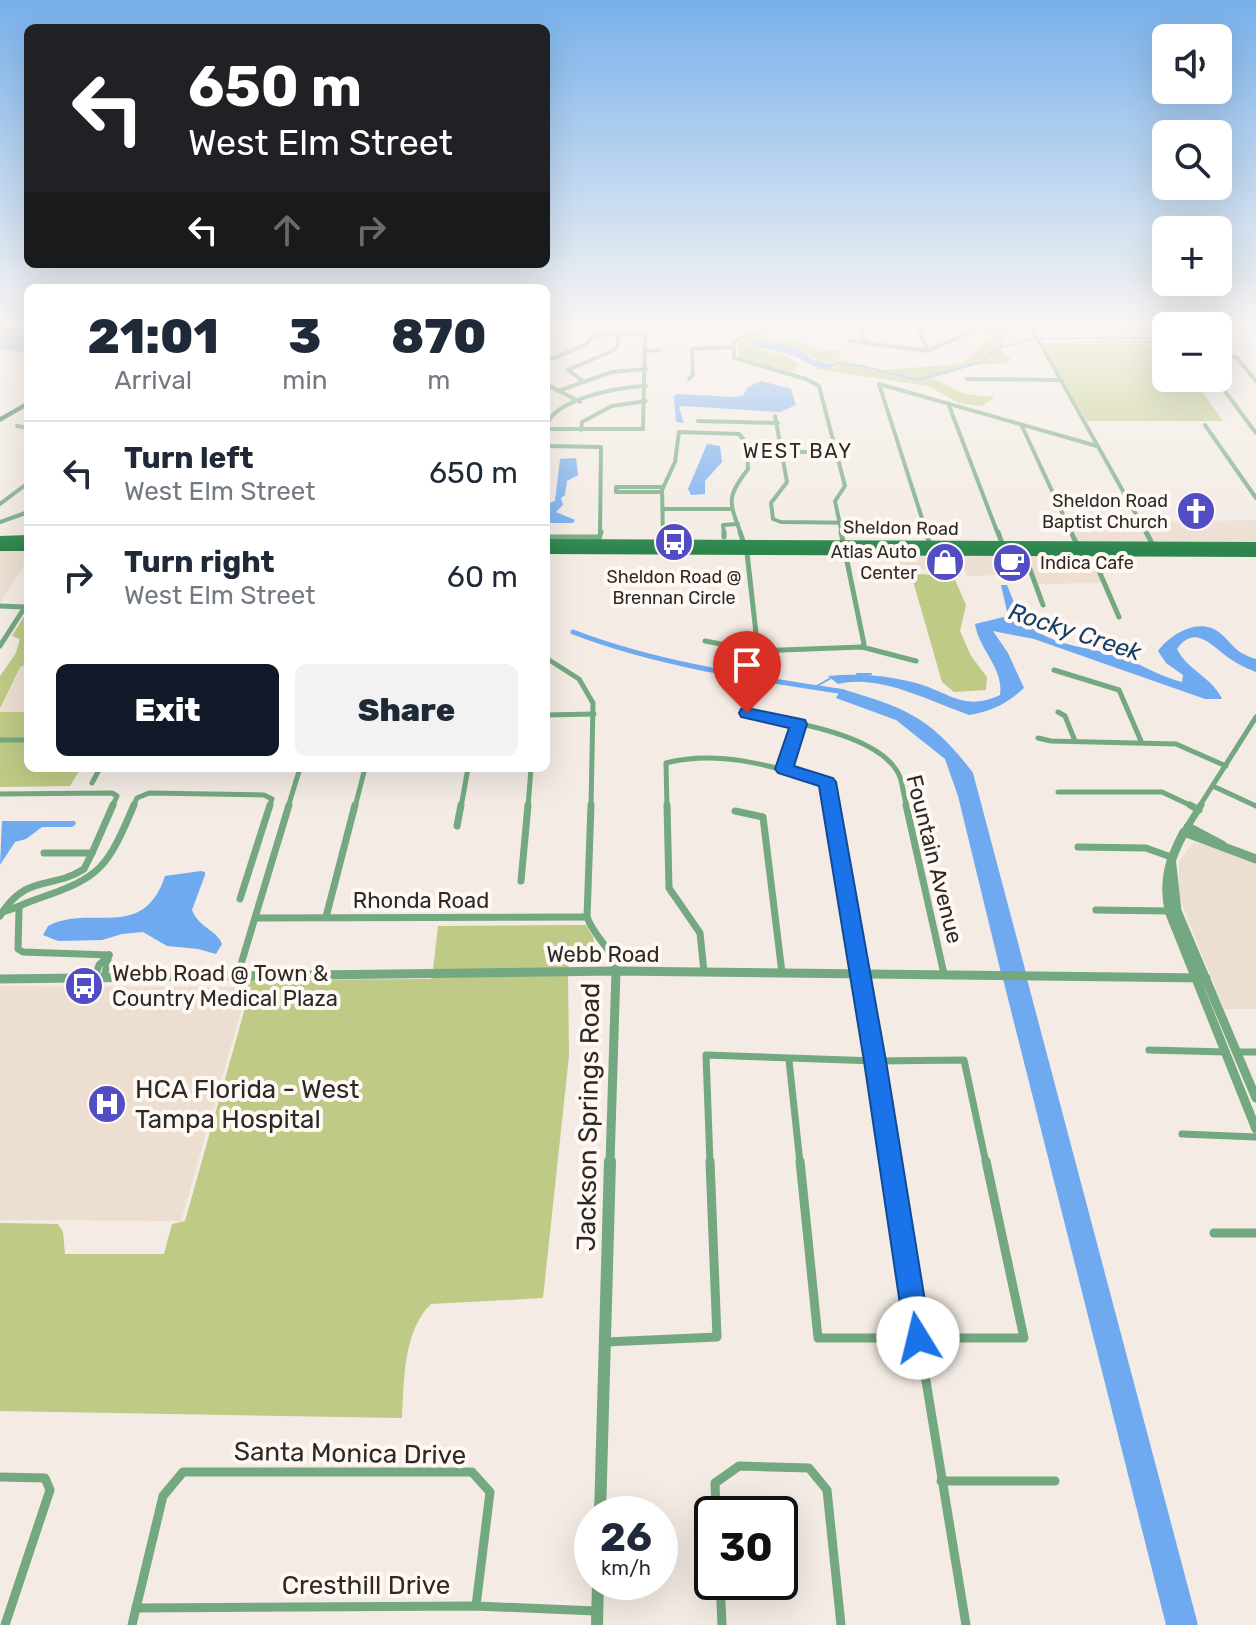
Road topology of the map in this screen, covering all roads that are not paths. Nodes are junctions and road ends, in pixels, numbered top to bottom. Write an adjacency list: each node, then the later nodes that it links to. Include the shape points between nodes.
1 (24, 399): 13 (main road)
2 (574, 399): 10 (street)
3 (588, 399): 10 (street)
4 (822, 399): 29 (street)
5 (884, 399): 53 (street)
6 (933, 399): 11 (street)
7 (1071, 399): 27 (street)
8 (1231, 399): 25 (street)
9 (646, 401): 24 (street, via 625,402 588,418); 24 (street, via 643,429)
10 (580, 402): 15 (street)
11 (948, 403): 19 (street); 55 (street)
12 (24, 405): 16 (main road)
13 (0, 413)
14 (775, 416): 18 (street)
15 (550, 419)
16 (0, 420)
17 (698, 421): 18 (street)
18 (778, 423): 28 (street)
19 (1021, 424): 27 (street); 56 (street)
20 (1205, 425): 32 (street)
21 (17, 426): 22 (street)
22 (24, 427)
23 (550, 428): 24 (street)
24 (581, 430)
25 (1256, 433)
26 (550, 446): 47 (street, via 601,447)
27 (1097, 446): 57 (street)
28 (783, 452): 29 (street); 38 (street, via 787,482 771,503 773,519)
29 (837, 452): 38 (street, via 845,486 835,501)
30 (24, 486): 33 (street)
31 (662, 489): 31 (street, via 616,487 616,492); 34 (street); 35 (street, via 675,462 679,432 734,432 746,441 748,469 732,490)
32 (1256, 498)
33 (0, 504)
34 (663, 509): 35 (street); 45 (street)
35 (732, 509): 40 (street)
36 (24, 513): 37 (street)
37 (0, 522)
38 (839, 523): 39 (street); 52 (street)
39 (872, 523)
40 (738, 524): 42 (street, via 723,525); 48 (street)
41 (550, 537): 47 (street)
42 (724, 537)
43 (24, 539): 44 (main road)
44 (0, 540)
45 (663, 540): 47 (main road, Sheldon Road); 48 (main road, Sheldon Road)
46 (550, 543): 47 (main road, Sheldon Road)
47 (598, 543): 48 (main road, Sheldon Road); 54 (main road, Sheldon Road)
48 (743, 546): 52 (main road, Sheldon Road); 69 (street)
49 (1256, 546): 58 (main road, Sheldon Road)
50 (0, 547): 51 (main road)
51 (24, 547)
52 (844, 547): 53 (main road, Sheldon Road); 68 (street)
53 (930, 548): 55 (main road, Sheldon Road)
54 (550, 549)
55 (1004, 549): 56 (main road, Sheldon Road); 59 (main road, Sheldon Road)
56 (1080, 550): 57 (main road, Sheldon Road); 59 (main road, Sheldon Road); 65 (street, via 1096,564)
57 (1156, 550): 58 (main road, Sheldon Road)
58 (1217, 550): 60 (main road, Sheldon Road)
59 (1024, 553): 61 (street)
60 (1256, 553)
61 (1043, 605)
62 (0, 606): 63 (street)
63 (24, 607)
64 (24, 610): 67 (street)
65 (1119, 617)
66 (705, 641): 69 (street)
67 (0, 646)
68 (862, 647): 69 (street); 71 (street)
69 (758, 651)
70 (550, 661): 75 (street, via 585,683)
71 (916, 661)
72 (1054, 670): 84 (street, via 1119,690)
73 (1058, 712): 83 (street, via 1065,716)
74 (747, 713): 78 (street, Fountain Avenue)
75 (594, 714): 76 (street); 114 (street)
76 (550, 715)
77 (1256, 717): 79 (street)
78 (799, 724): 87 (street); 121 (street, Fountain Avenue, via 858,740 883,755 899,774)
79 (1245, 737): 85 (street); 86 (street)
80 (1038, 738): 83 (street)
81 (0, 740): 82 (street)
82 (24, 740)
83 (1075, 741): 84 (street)
84 (1141, 741): 86 (street, via 1176,744)
85 (1256, 741)
86 (1226, 766): 94 (street)
87 (784, 769): 117 (street, via 739,761 677,758 666,763 669,888 700,933); 119 (street, via 827,782)
88 (98, 772): 93 (street)
89 (299, 772): 115 (street)
90 (364, 772): 113 (street)
91 (467, 772): 100 (street)
92 (531, 772): 107 (street)
93 (92, 783)
94 (1215, 787): 97 (street); 98 (street)
95 (1058, 792): 98 (street, via 1162,792)
96 (0, 794): 104 (street, via 117,796)
97 (1256, 806)
98 (1199, 810): 101 (street)
99 (735, 811): 118 (street, via 763,817)
100 (457, 826)
101 (1186, 830): 105 (street); 106 (street)
102 (1078, 847): 105 (street, via 1146,848)
103 (44, 853): 104 (street)
104 (92, 853): 112 (street, via 84,869 18,891)
105 (1171, 857): 111 (street, via 1163,885); 123 (street, via 1177,911)
106 (1256, 859)
107 (521, 881)
108 (240, 899): 109 (street, via 272,799 149,793 137,798 113,856 101,869 86,881)
109 (19, 909): 112 (street); 122 (street, via 18,949 109,955)
110 (1096, 910): 111 (street)
111 (1169, 911): 123 (street)
112 (1, 914)
113 (326, 917): 114 (street, Rhonda Road); 115 (street, Rhonda Road)
114 (587, 917): 116 (street, Jackson Springs Road, via 592,931 614,954)
115 (256, 918): 120 (street)
116 (616, 971): 117 (street, Webb Road); 120 (street, Webb Road); 137 (street, Jackson Springs Road)
117 (704, 972): 118 (street, Webb Road)
118 (782, 973): 119 (street, Webb Road)
119 (860, 973): 121 (street, Webb Road); 129 (street)
120 (238, 974): 122 (street, Webb Road)
121 (944, 974): 123 (street, Webb Road)
122 (100, 977): 124 (street, Webb Road)
123 (1201, 978): 126 (street)
124 (0, 979)
125 (1149, 1050): 126 (street)
126 (1231, 1052): 127 (street); 130 (street); 131 (street)
127 (1256, 1052)
128 (789, 1060): 129 (street); 136 (street, via 818,1338); 137 (street, via 706,1055 717,1337)
129 (875, 1061): 136 (street); 136 (street, via 964,1060 1024,1338)
130 (1256, 1098)
131 (1256, 1129)
132 (1182, 1134): 133 (street)
133 (1256, 1137)
134 (1214, 1233): 135 (street)
135 (1256, 1233)
136 (918, 1338): 139 (street)
137 (606, 1342): 141 (street, Jackson Springs Road)
138 (0, 1477): 146 (street, via 45,1478 50,1490)
139 (941, 1481): 140 (street); 151 (street)
140 (1055, 1481)
141 (601, 1496)
142 (715, 1496): 150 (street, via 715,1483 739,1466 809,1468 827,1490)
143 (721, 1600): 149 (street)
144 (476, 1606): 145 (street, Cresthill Drive); 145 (street, Santa Monica Drive, via 490,1492 472,1472 183,1472 163,1496); 147 (street, Cresthill Drive)
145 (136, 1608): 148 (street)
146 (5, 1618)
147 (597, 1618)
148 (132, 1625)
149 (722, 1625)
150 (841, 1625)
151 (966, 1625)

